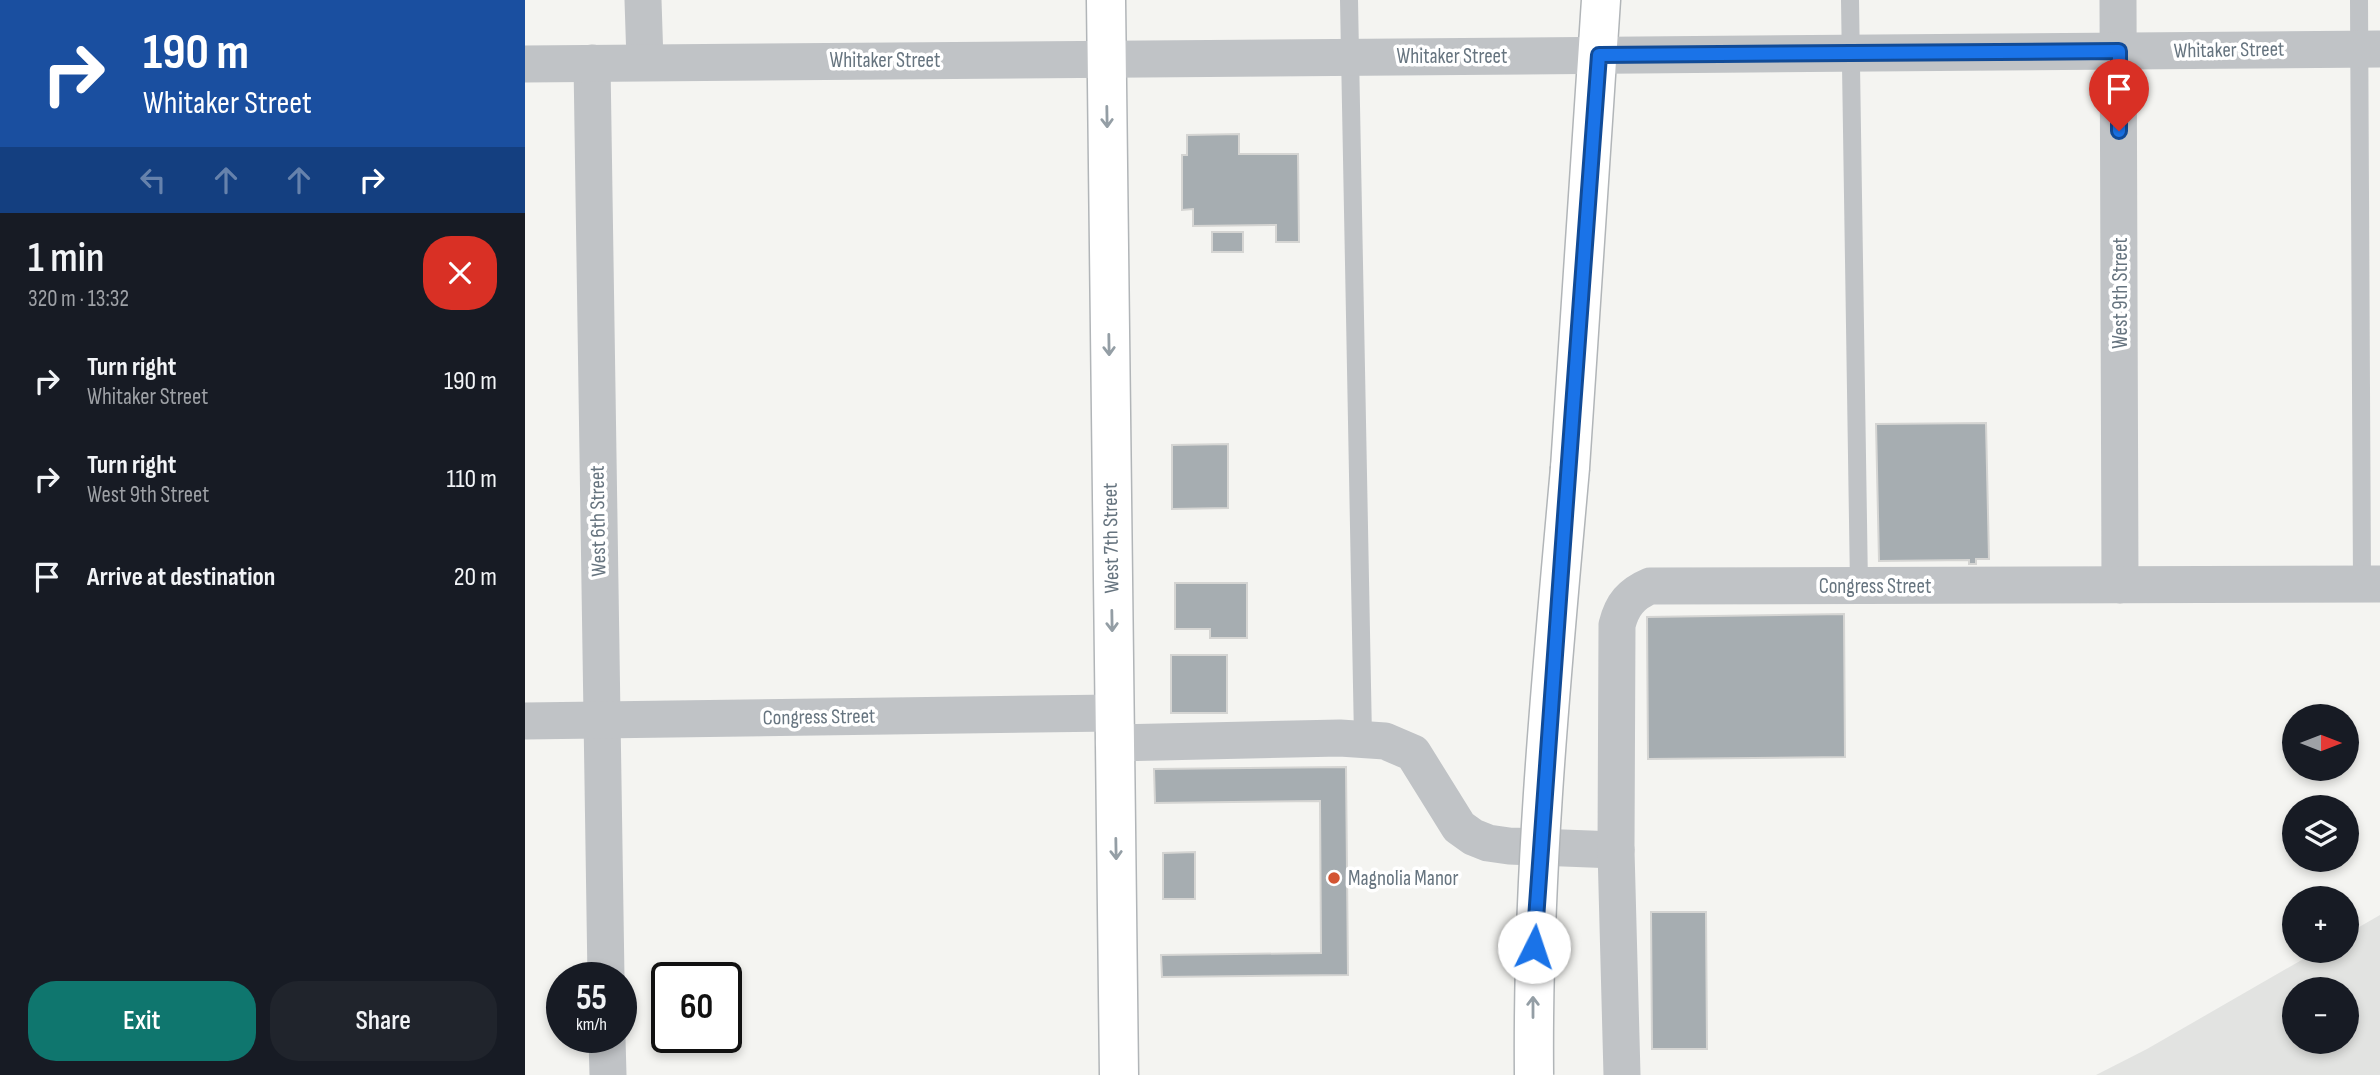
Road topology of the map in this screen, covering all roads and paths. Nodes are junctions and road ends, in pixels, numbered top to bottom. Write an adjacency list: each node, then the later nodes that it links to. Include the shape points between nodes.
1 (643, 0): 14 (street)
2 (1107, 0): 13 (main road, West 7th Street)
3 (1349, 0): 12 (lane)
4 (1601, 0): 11 (main road)
5 (1850, 0): 10 (lane)
6 (2118, 0): 9 (street, West 9th Street)
7 (2359, 0): 8 (lane)
8 (2369, 49): 9 (street, Whitaker Street); 18 (lane)
9 (2119, 51): 10 (street, Whitaker Street); 17 (street, West 9th Street)
10 (1850, 53): 11 (street, Whitaker Street); 19 (lane)
11 (1599, 55): 12 (street, Whitaker Street); 29 (main road, one-way to 11, bridge, via 1533,975 1546,753)
12 (1350, 57): 13 (street, Whitaker Street); 23 (lane)
13 (1106, 59): 14 (street, Whitaker Street); 22 (main road, West 7th Street, one-way to 22)
14 (645, 61): 15 (street, Whitaker Street)
15 (592, 63): 16 (street, Whitaker Street); 21 (street, West 6th Street)
16 (525, 64)
17 (2120, 585): 18 (street, Congress Street); 19 (street, Congress Street)
18 (2371, 585)
19 (1859, 586): 24 (street, Congress Street, via 1650,586 1627,601 1617,625)
20 (525, 720): 21 (street, Congress Street)
21 (601, 720): 22 (street, Congress Street); 25 (street, West 6th Street)
22 (1114, 728): 23 (street, Congress Street); 28 (main road, West 7th Street, one-way to 28)
23 (1363, 738): 24 (street, Congress Street, via 1413,753 1459,827 1473,837 1509,846)
24 (1616, 850): 30 (street, Congress Street)
25 (606, 962)
26 (607, 1053): 27 (street)
27 (608, 1075)
28 (1119, 1075)
29 (1534, 1075)
30 (1622, 1075)

